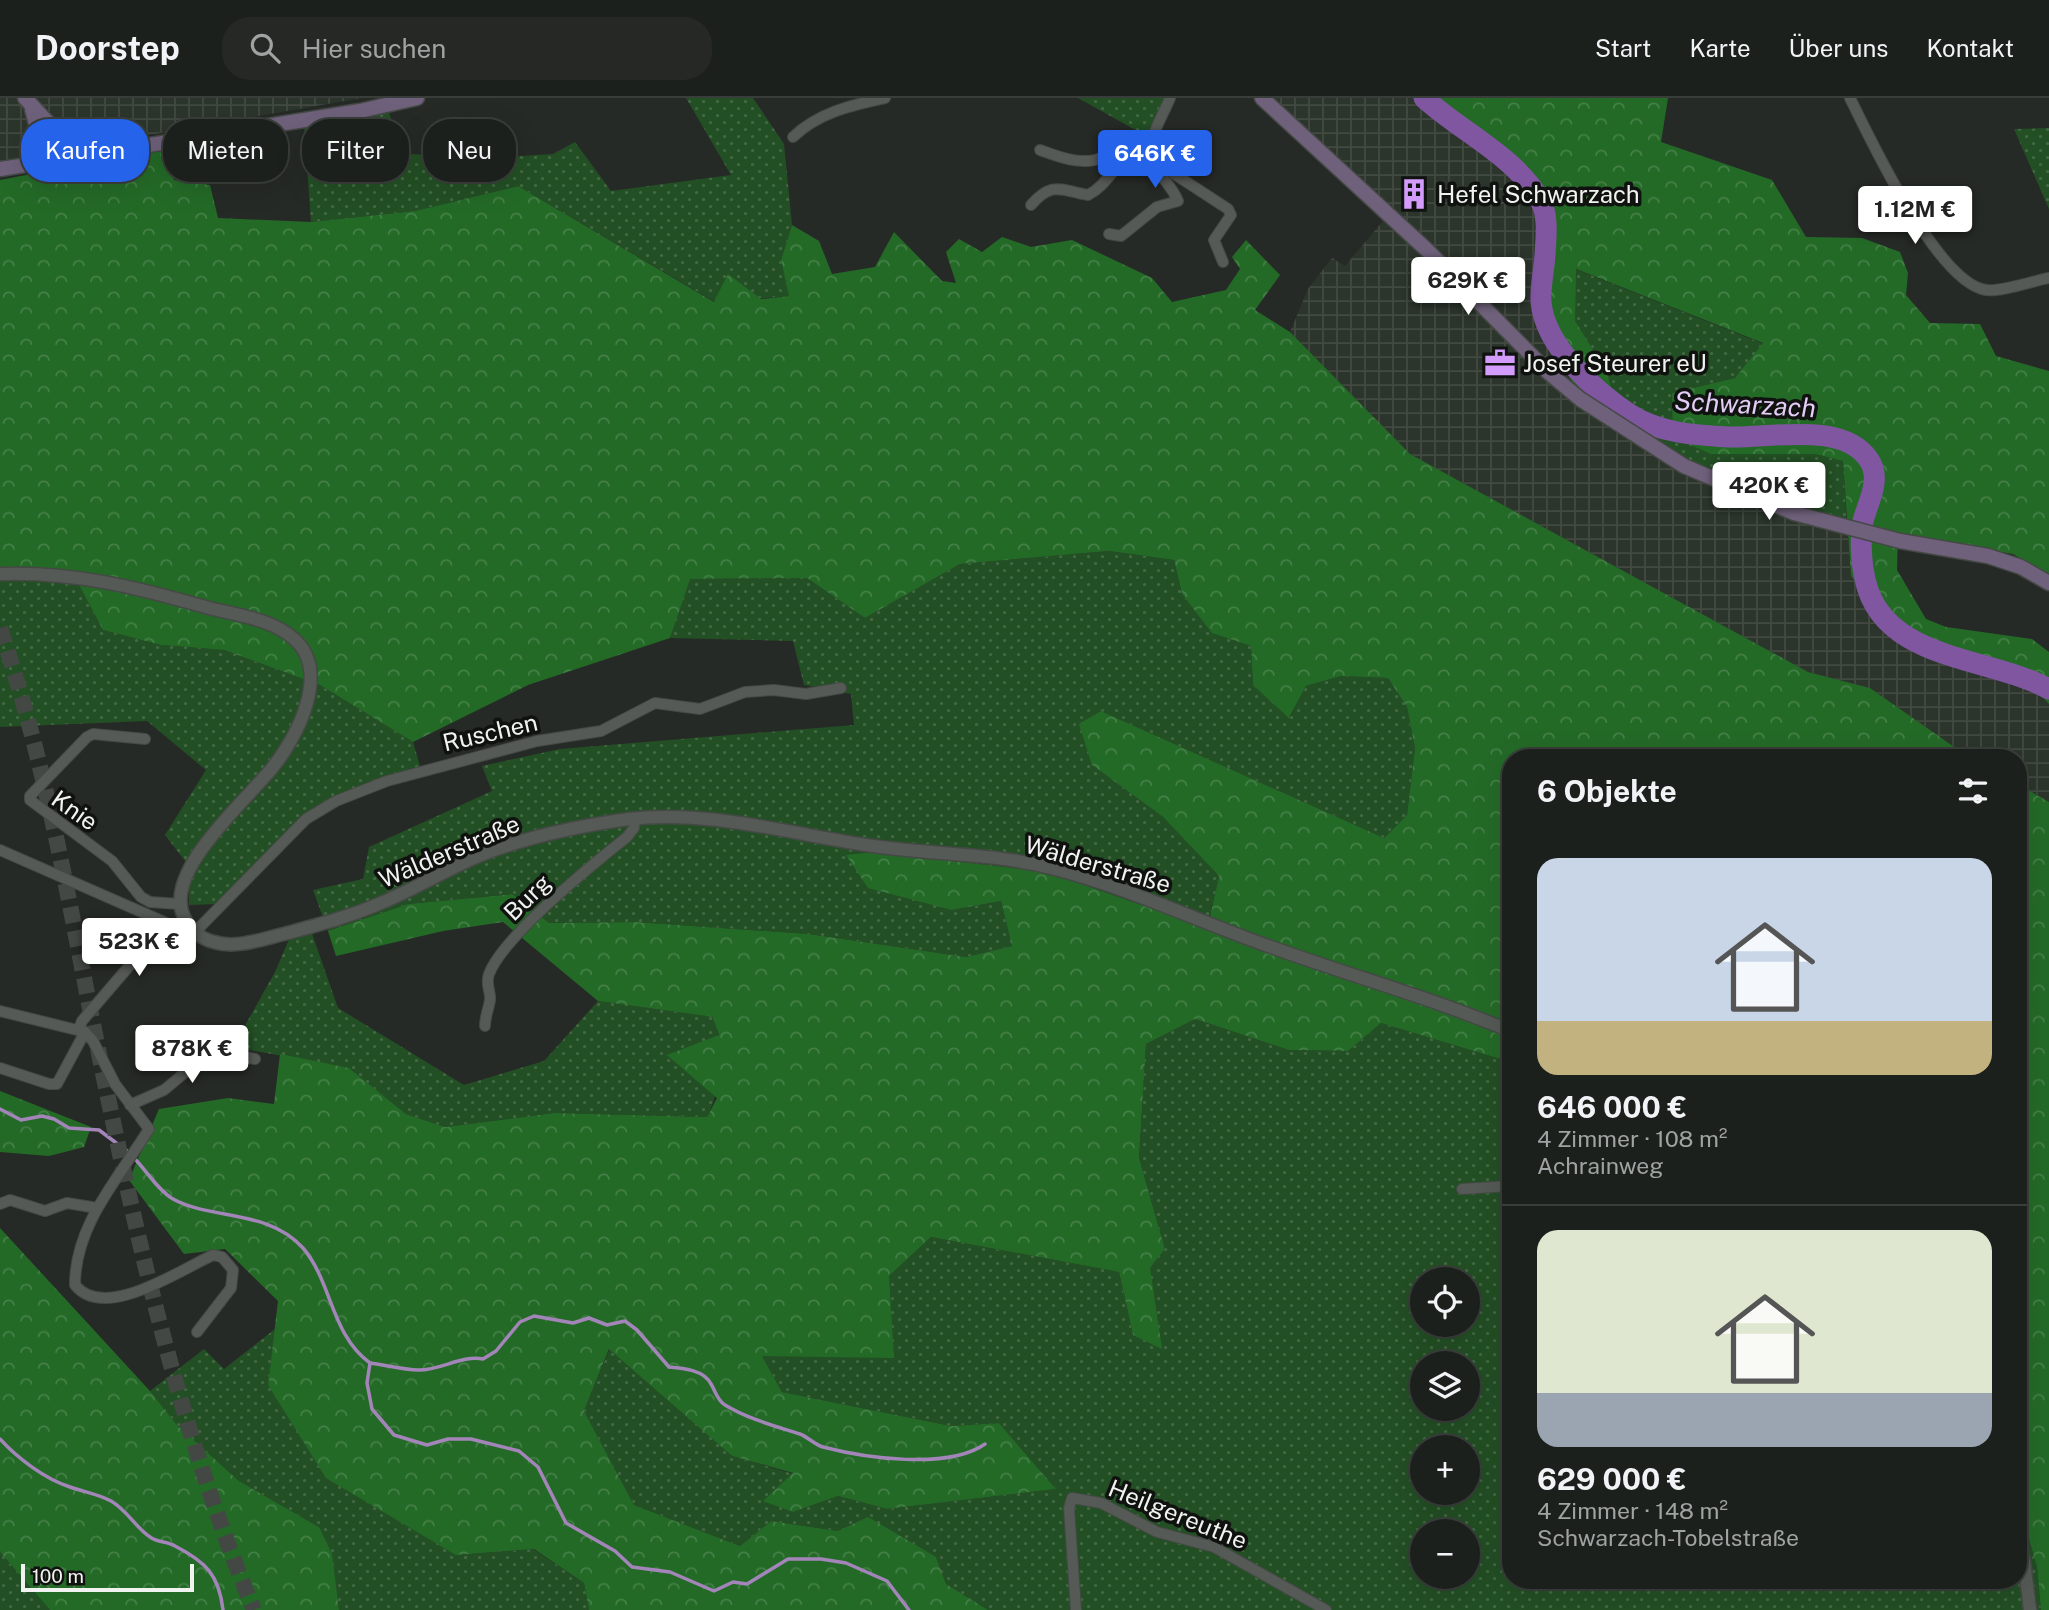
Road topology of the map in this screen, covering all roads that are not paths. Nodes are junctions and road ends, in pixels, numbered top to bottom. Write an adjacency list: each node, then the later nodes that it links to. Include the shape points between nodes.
1 (417, 98): 10 (main road)
2 (885, 98): 9 (street, via 833,111)
3 (1170, 98): 11 (street)
4 (1262, 98): 21 (main road, via 1580,399 1684,466 1784,509 1900,541 1988,556)
5 (1850, 98): 19 (street, via 1884,165 1951,268 1985,290)
6 (28, 101): 7 (main road); 8 (main road)
7 (33, 119)
8 (45, 119)
9 (793, 137)
10 (149, 146)
11 (1151, 146): 12 (street); 17 (street, via 1153,163 1178,201 1157,208 1121,236); 18 (street, via 1166,170 1228,209 1231,215 1214,240)
12 (1136, 147): 13 (street, via 1128,145 1092,160 1070,160); 16 (street, via 1088,195 1055,187)
13 (1040, 150)
14 (21, 166): 15 (main road)
15 (0, 169)
16 (1031, 205)
17 (1109, 234)
18 (1223, 262)
19 (2049, 278)
20 (0, 574): 26 (street, via 69,575 144,590 266,624 294,638 307,653 310,690 298,724 272,768 229,812 197,860 181,888)
21 (2049, 583)
22 (841, 688): 27 (street, Ruschen, via 806,694 745,692 700,709 655,703 601,731 537,741 387,781 336,801 306,819)
23 (145, 738): 26 (street, Knie, via 87,737 30,800 112,861 141,897)
24 (635, 818): 27 (street, Wälderstraße, via 516,843 348,916 278,935 222,944); 29 (street, Burg, via 627,837 562,892 499,957 488,977 491,998); 30 (street, Wälderstraße, via 696,816 905,852 984,856 1051,868 1438,1001)
25 (0, 850): 27 (street)
26 (180, 904): 27 (street)
27 (186, 928): 31 (street, via 137,957 90,1011)
28 (0, 1011): 31 (street)
29 (485, 1026)
30 (1502, 1028)
31 (82, 1031): 33 (street, via 57,1084); 34 (street, via 93,1041)
32 (255, 1059): 34 (street, via 200,1060 164,1090)
33 (0, 1068)
34 (130, 1105): 38 (street, via 149,1129)
35 (1502, 1186): 36 (street)
36 (1462, 1189)
37 (0, 1203): 38 (street, via 10,1200 45,1211 67,1203)
38 (97, 1208): 39 (street, via 75,1269 75,1285 83,1295 94,1299 151,1287 213,1255 233,1270 231,1289)
39 (197, 1332)
40 (2027, 1586): 43 (street)
41 (1076, 1610): 42 (street, Heilgereuthe, via 1072,1499 1101,1503 1157,1532 1214,1547)
42 (1326, 1610)
43 (2030, 1610)

